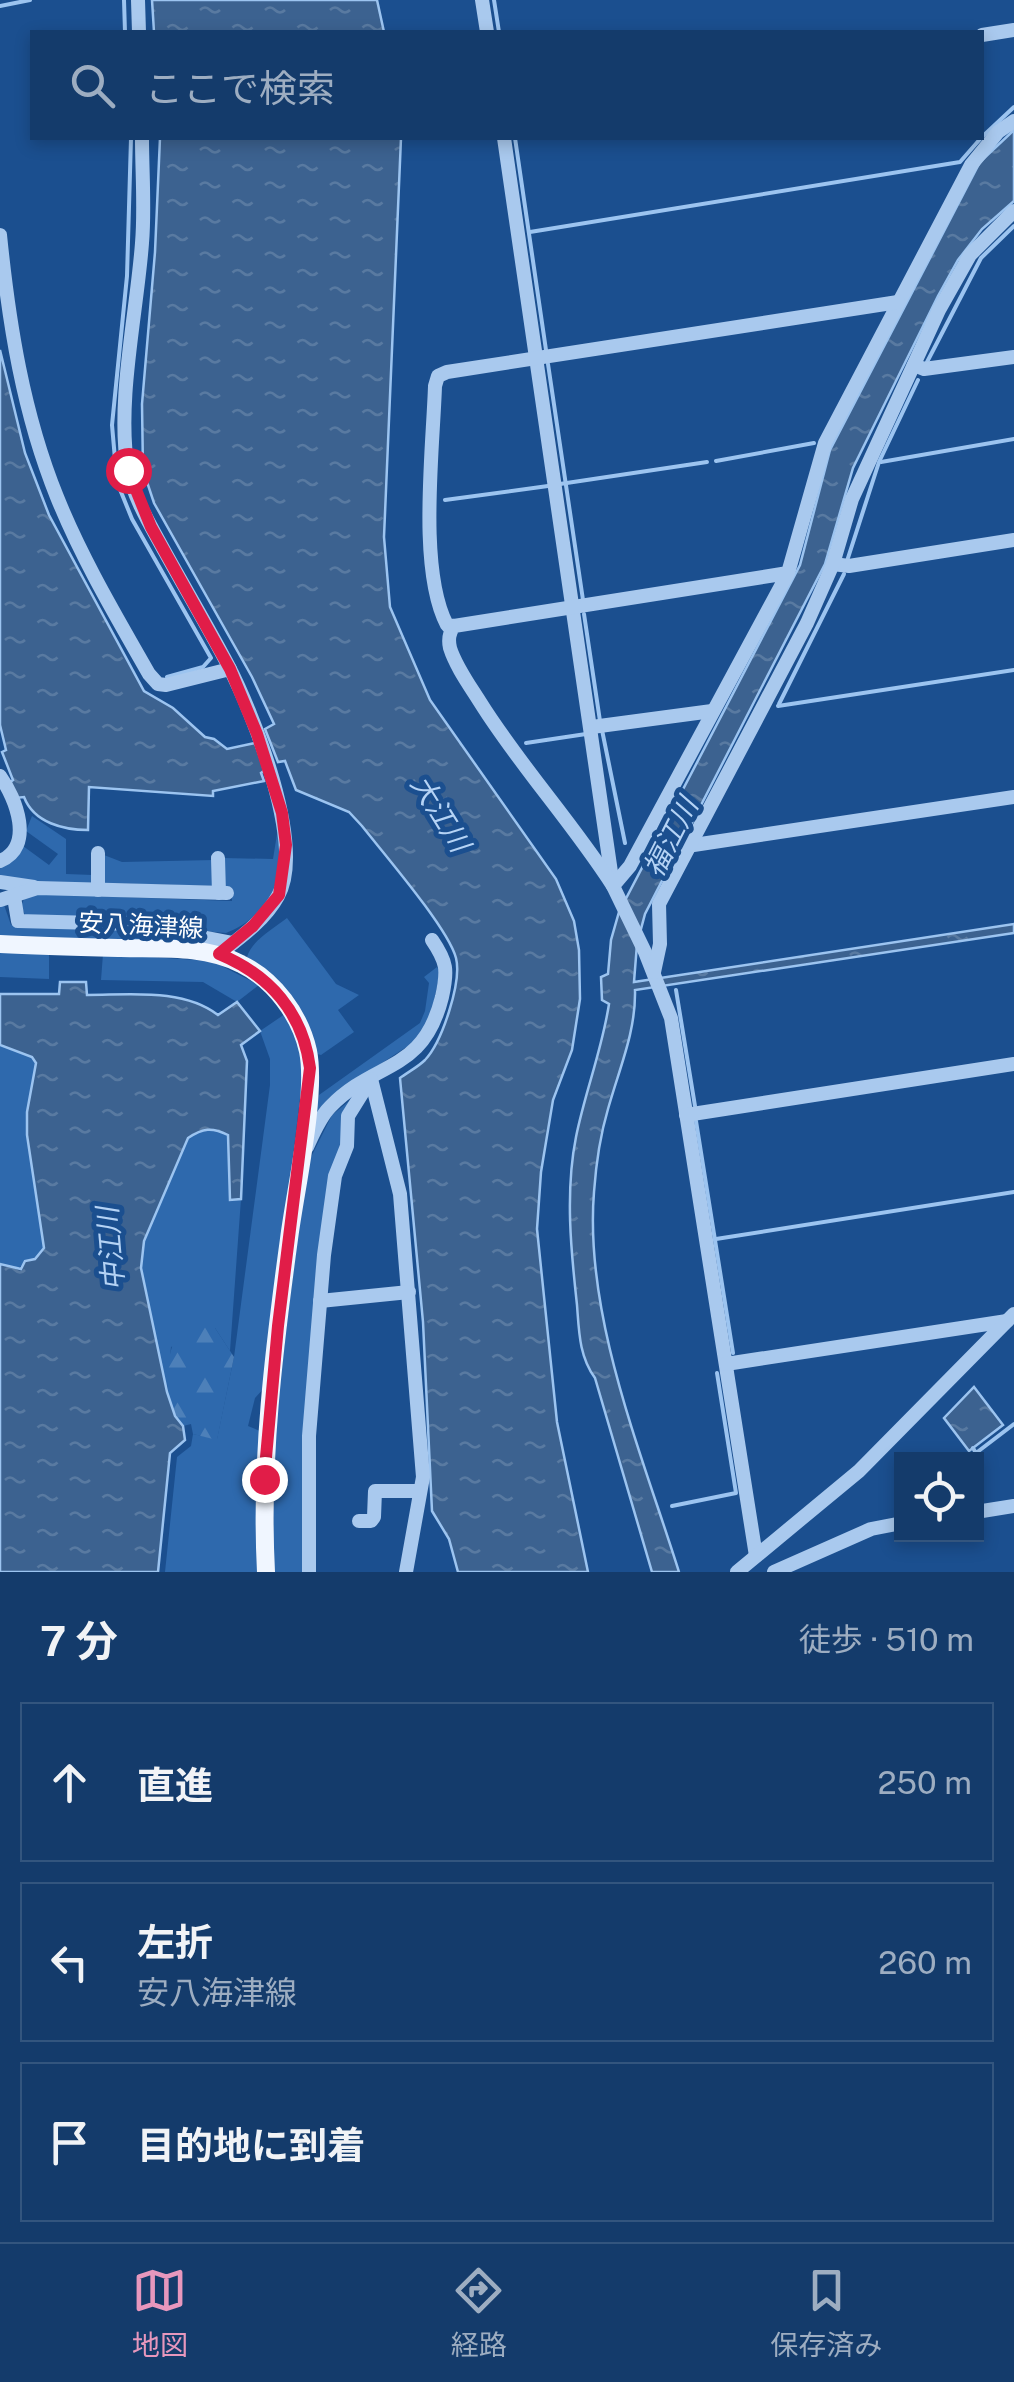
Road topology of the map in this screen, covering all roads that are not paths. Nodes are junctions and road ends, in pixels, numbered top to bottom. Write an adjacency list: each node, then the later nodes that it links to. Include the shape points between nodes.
1 (138, 0): 3 (street)
2 (482, 0): 4 (street)
3 (139, 30)
4 (487, 30)
5 (1014, 30): 6 (street)
6 (984, 35)
7 (1014, 121): 12 (street, via 972,165)
8 (142, 140): 21 (street, via 143,238 125,428 128,470 151,527)
9 (504, 140): 14 (street)
10 (1014, 211): 15 (street, via 970,255)
11 (0, 235): 21 (street, via 18,371 40,449 84,558 158,684)
12 (898, 302): 14 (street); 18 (street, via 825,444)
13 (1014, 357): 15 (street)
14 (535, 360): 19 (street); 20 (street, via 438,376 433,570 440,611)
15 (914, 366): 17 (street, via 852,499)
16 (1014, 540): 17 (street)
17 (833, 564): 26 (street)
18 (788, 574): 19 (street); 22 (street)
19 (574, 608): 20 (street); 23 (street)
20 (454, 626): 33 (street, via 450,647 464,676)
21 (230, 669): 37 (street, via 270,772 286,845 279,895)
22 (712, 711): 23 (street); 33 (street)
23 (598, 726): 33 (street)
24 (2, 779): 29 (street, via 21,821 16,846)
25 (1014, 796): 26 (street)
26 (687, 846): 38 (street, via 659,904)
27 (98, 853): 32 (street)
28 (218, 858): 32 (street, via 223,893)
29 (0, 861)
30 (0, 882): 31 (street)
31 (36, 888): 32 (street); 34 (street)
32 (98, 890)
33 (615, 892): 38 (street)
34 (7, 899): 37 (street, via 18,921 135,924)
35 (432, 940): 40 (street, via 446,963 446,979 432,1030)
36 (0, 944): 37 (main road, 安八海津線)
37 (226, 949): 42 (main road, 安八海津線, via 272,986 301,1031 310,1068)
38 (657, 980): 41 (street, via 671,1018)
39 (1014, 1064): 41 (street)
40 (371, 1079): 42 (street, via 329,1108); 43 (street, via 400,1194); 44 (street, via 348,1116)
41 (686, 1115): 46 (street)
42 (299, 1166): 53 (main road, 安八海津線, via 267,1448)
43 (409, 1292): 44 (street); 47 (street)
44 (320, 1300): 54 (street, via 309,1436)
45 (1011, 1318): 46 (street); 52 (street, via 859,1472)
46 (726, 1364): 52 (street)
47 (420, 1491): 50 (street, via 375,1491 374,1517); 55 (street)
48 (1014, 1506): 49 (street)
49 (984, 1511)
50 (360, 1521)
51 (894, 1525): 57 (street, via 870,1529)
52 (756, 1556): 56 (street)
53 (266, 1572)
54 (310, 1572)
55 (406, 1572)
56 (738, 1572)
57 (774, 1572)

